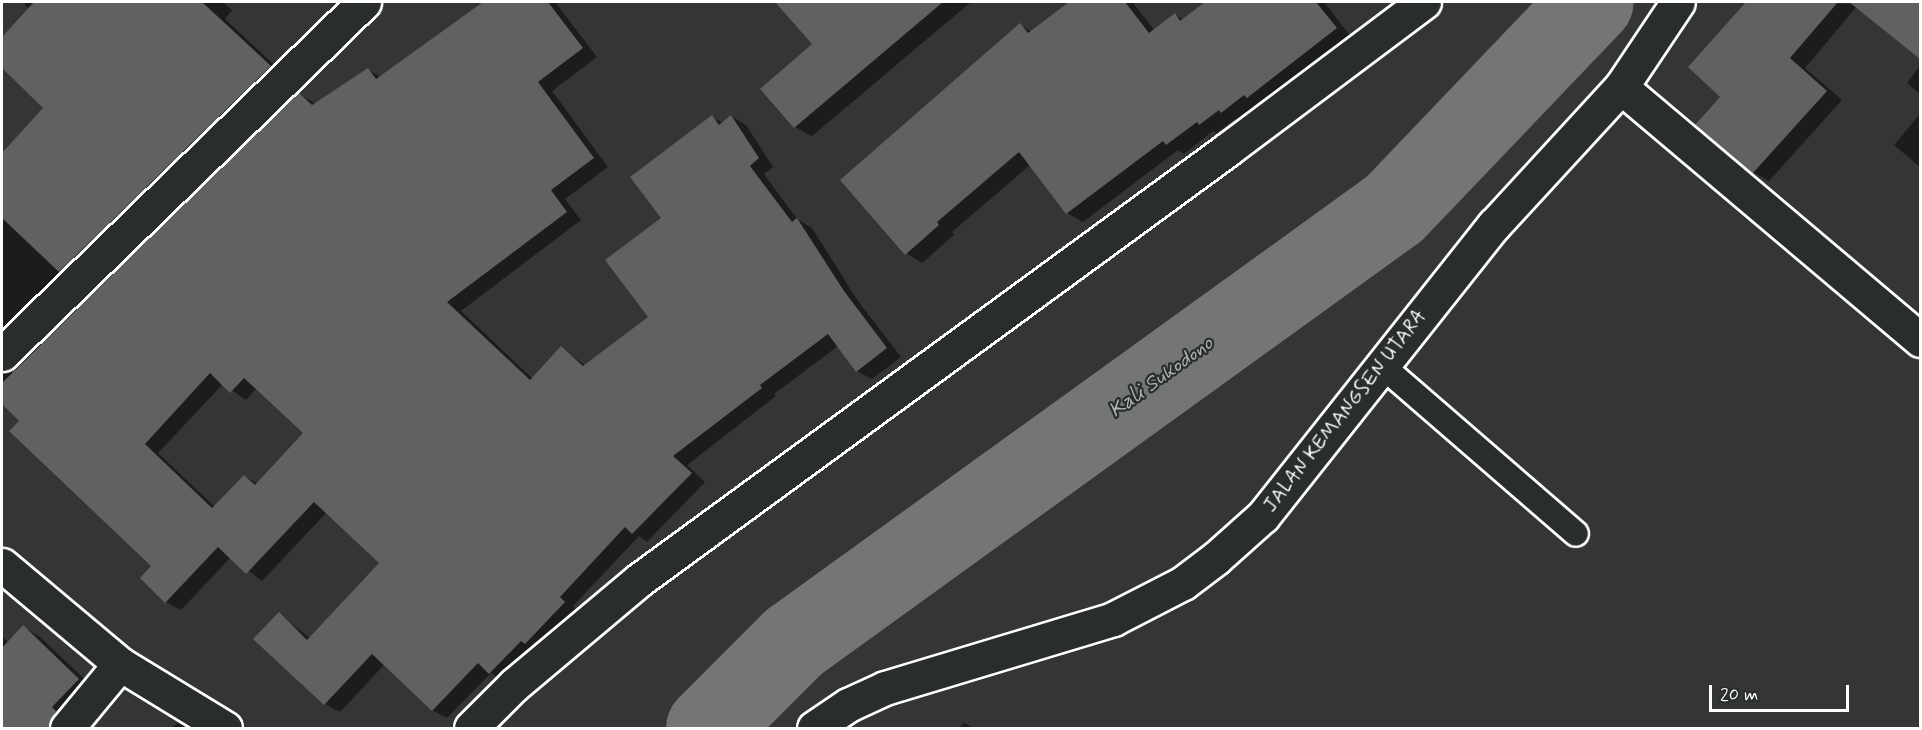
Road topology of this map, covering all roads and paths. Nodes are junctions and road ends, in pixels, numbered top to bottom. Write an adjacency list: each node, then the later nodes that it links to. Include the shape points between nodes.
1 (364, 2): 6 (street)
2 (1424, 2): 13 (street, via 639,580 513,685)
3 (1678, 2): 4 (street, JALAN KEMANGSEN UTARA)
4 (1621, 87): 5 (street); 7 (street, JALAN KEMANGSEN UTARA, via 1494,225)
5 (1920, 340)
6 (2, 354)
7 (1380, 364): 8 (lane); 14 (street, JALAN KEMANGSEN UTARA, via 1319,450 1263,516 1183,583 1113,619 885,688 848,705)
8 (1576, 534)
9 (2, 565): 10 (street)
10 (120, 664): 11 (street); 12 (street)
11 (67, 729)
12 (225, 729)
13 (471, 729)
14 (814, 729)

